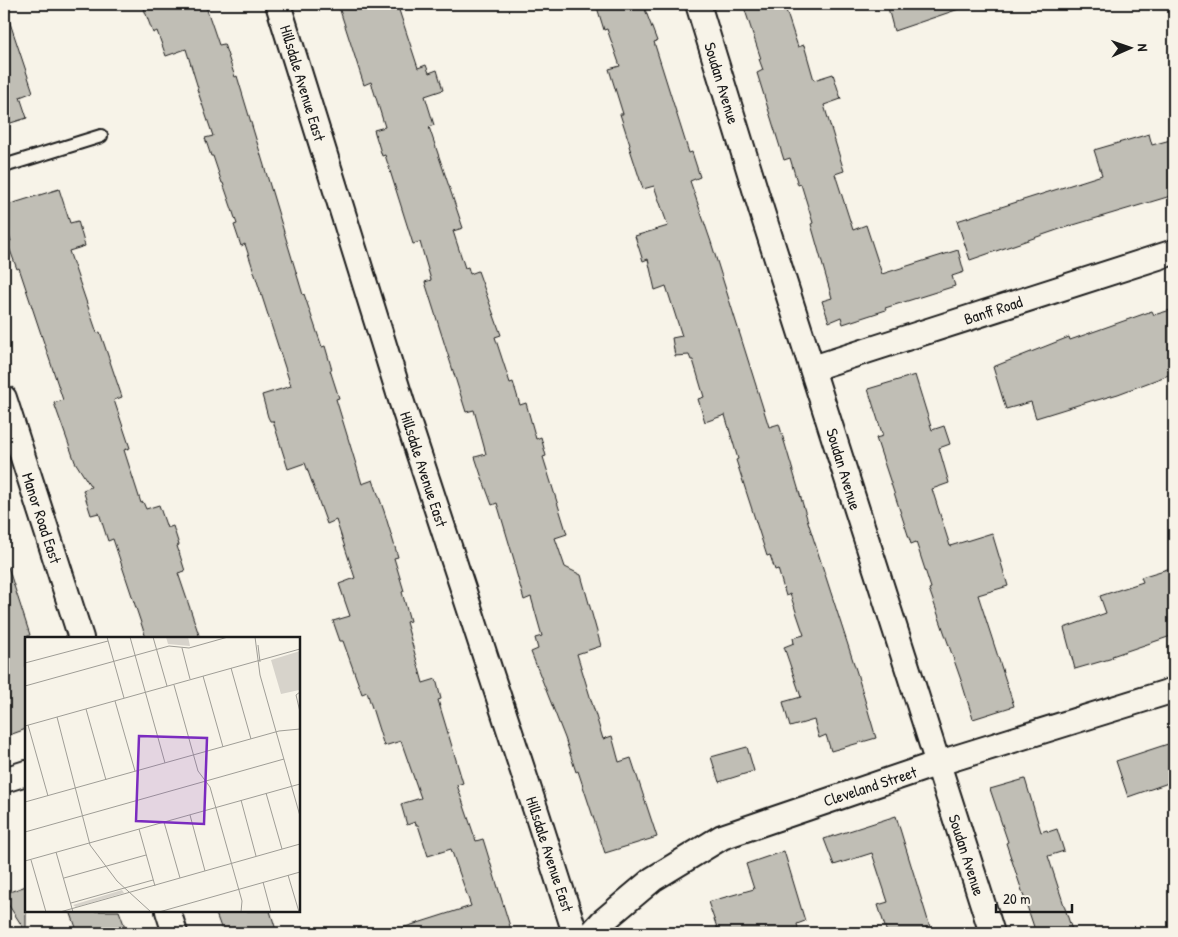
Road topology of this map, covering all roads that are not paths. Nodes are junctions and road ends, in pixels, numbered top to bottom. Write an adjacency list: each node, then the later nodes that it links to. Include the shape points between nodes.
1 (278, 4): 15 (street, Hillsdale Avenue East, via 402,403)
2 (698, 4): 6 (street, Soudan Avenue)
3 (101, 136): 4 (lane)
4 (4, 166)
5 (1174, 252): 6 (street, Banff Road)
6 (812, 368): 10 (street, Soudan Avenue)
7 (4, 398): 8 (street, Manor Road East)
8 (81, 637)
9 (1174, 690): 10 (street, Cleveland Street)
10 (939, 763): 16 (street, Cleveland Street, via 722,837 653,879); 17 (street, Soudan Avenue)
11 (25, 773): 12 (street)
12 (4, 780)
13 (168, 912): 14 (street)
14 (175, 933)
15 (575, 933)
16 (592, 933)
17 (992, 933)

